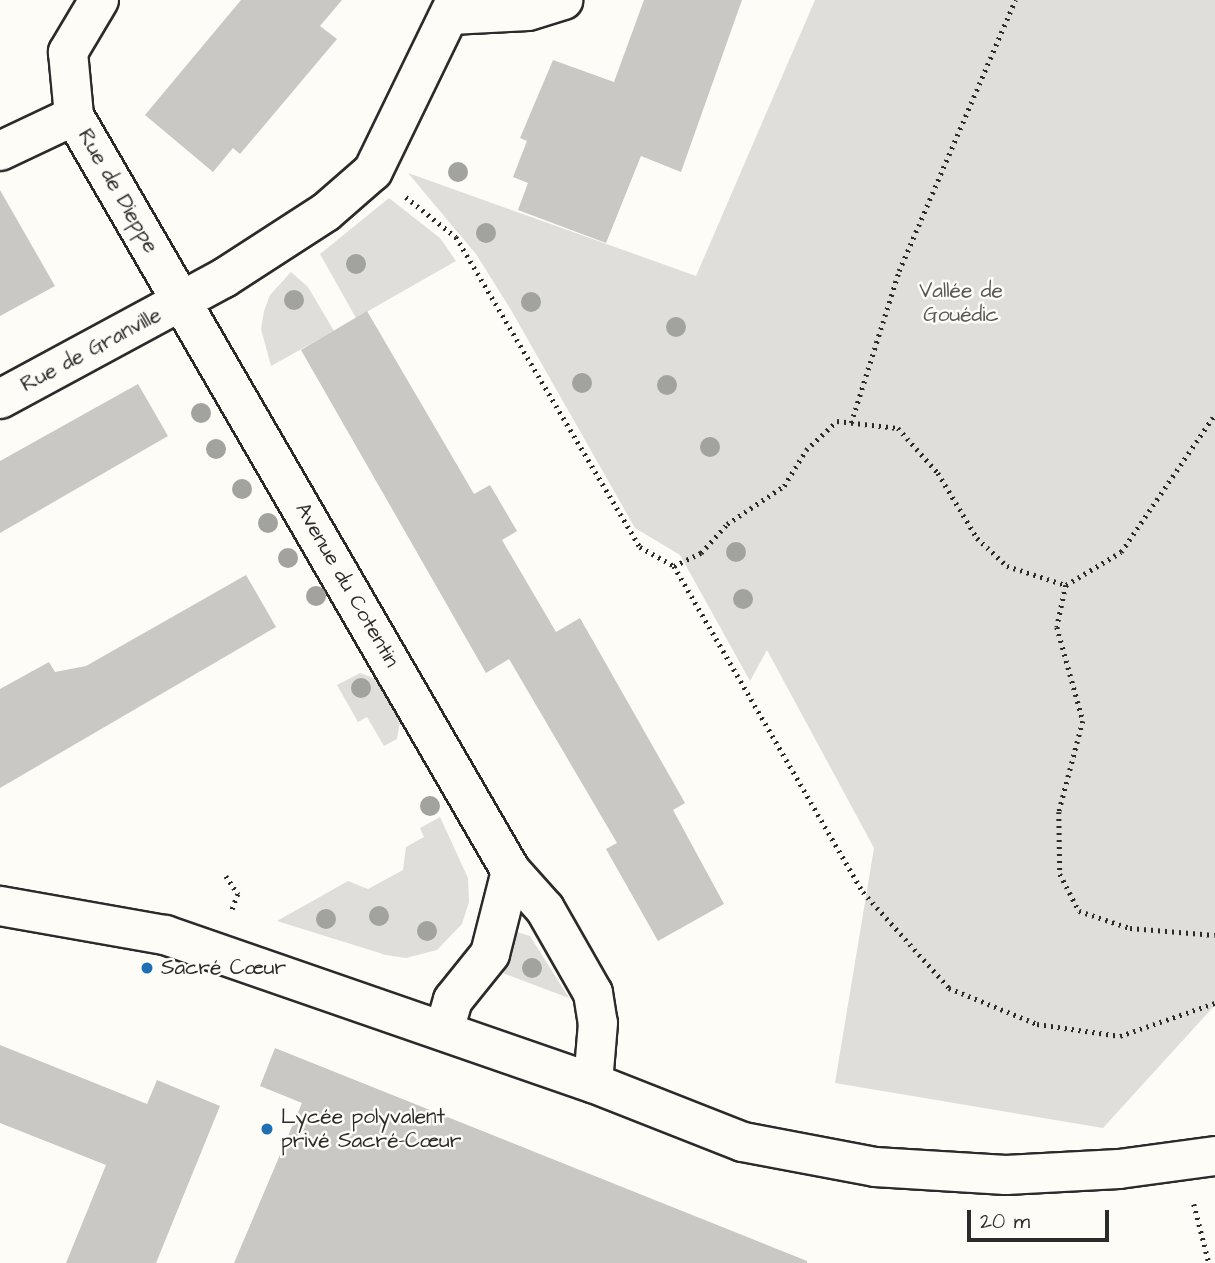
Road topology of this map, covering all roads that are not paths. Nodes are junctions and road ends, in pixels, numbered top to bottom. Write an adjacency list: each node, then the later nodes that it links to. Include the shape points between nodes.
1 (99, 0): 4 (street, Rue de Dieppe, via 68,52)
2 (563, 0): 3 (street, via 538,9)
3 (454, 8): 6 (street, Rue de Granville, via 373,171 326,212)
4 (74, 116): 5 (street); 6 (street, Rue de Dieppe)
5 (0, 151)
6 (182, 301): 7 (street, Rue de Granville); 8 (street, Avenue du Cotentin)
7 (0, 399)
8 (511, 871): 10 (street, via 490,954 453,1000); 11 (street, Avenue du Cotentin, via 545,909 593,993 598,1023)
9 (0, 906): 10 (street, via 165,935)
10 (444, 1031): 11 (street)
11 (593, 1083): 12 (street, via 743,1142 875,1167 1006,1175)
12 (1199, 1159)

